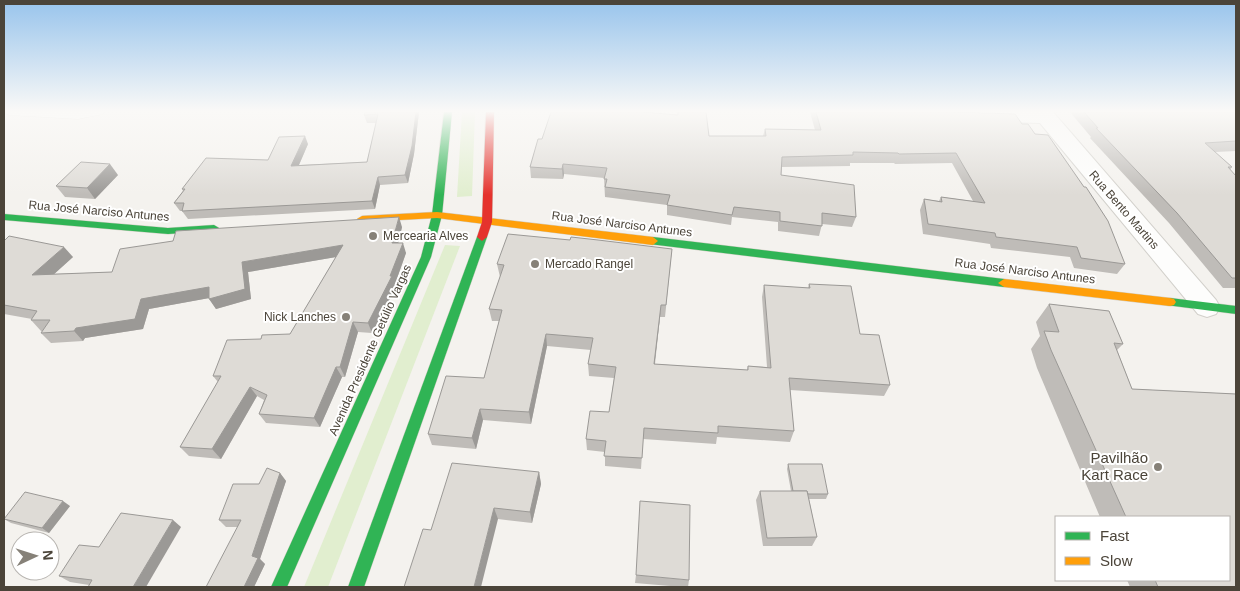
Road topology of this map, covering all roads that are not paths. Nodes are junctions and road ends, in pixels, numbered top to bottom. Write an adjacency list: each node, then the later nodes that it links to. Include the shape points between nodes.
1 (445, 140): 4 (main road, Avenida Presidente Getúlio Vargas)
2 (489, 140): 7 (main road)
3 (1066, 140): 9 (street, Rua Bento Martins)
4 (437, 214): 6 (main road, Rua José Narciso Antunes); 7 (main road, Rua José Narciso Antunes); 11 (main road, Avenida Presidente Getúlio Vargas, via 426,257)
5 (4, 216): 8 (main road, Rua José Narciso Antunes, via 168,231)
6 (347, 220)
7 (487, 222): 9 (main road, Rua José Narciso Antunes); 12 (main road)
8 (228, 228)
9 (1208, 307): 10 (main road, Rua José Narciso Antunes)
10 (1236, 310)
11 (279, 587)
12 (356, 587)

